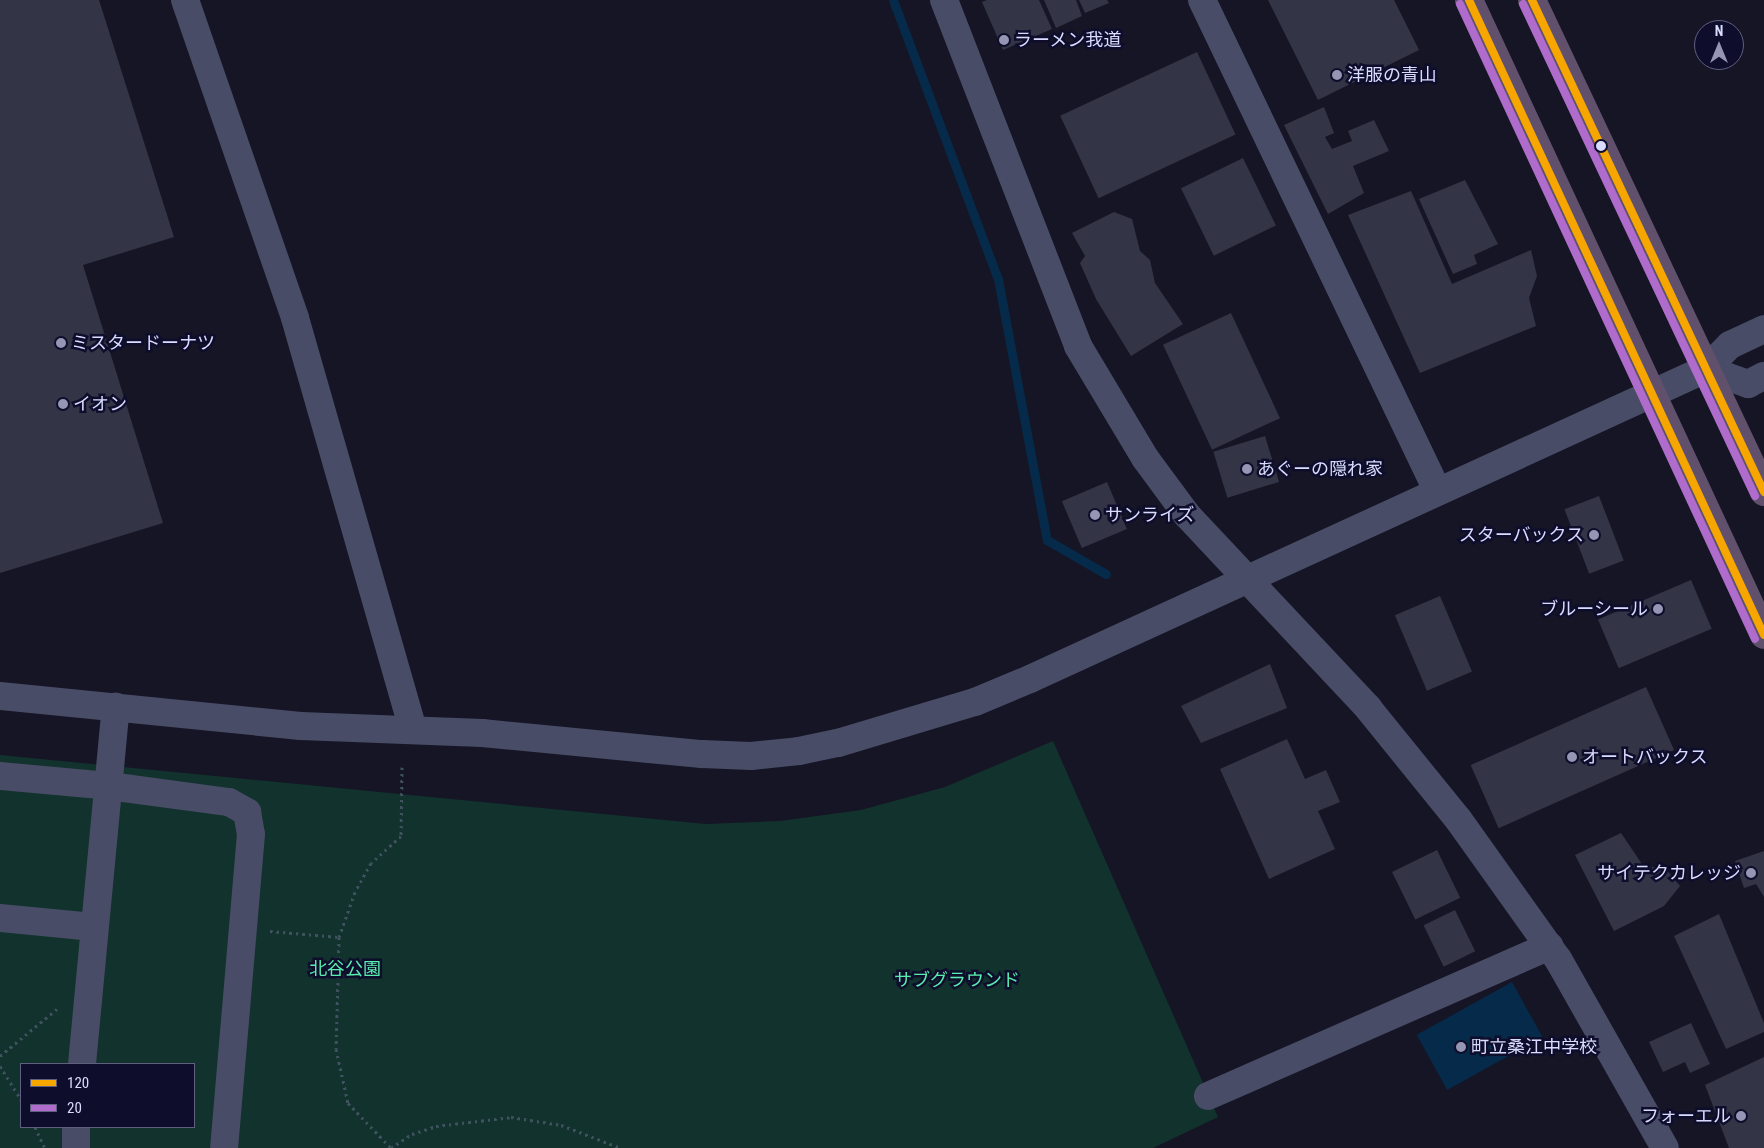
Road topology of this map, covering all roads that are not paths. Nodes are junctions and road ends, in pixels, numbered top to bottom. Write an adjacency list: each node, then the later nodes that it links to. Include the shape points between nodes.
1 (186, 0): 16 (street, via 295,318)
2 (1202, 0): 10 (street)
3 (1469, 0): 9 (highway)
4 (1532, 0): 7 (highway)
5 (947, 1): 12 (street, via 1078,346 1145,458 1187,515)
6 (1764, 329): 7 (street, via 1730,345)
7 (1706, 369): 8 (street, via 1748,384); 9 (street); 11 (highway)
8 (1764, 376)
9 (1652, 395): 10 (street); 13 (highway)
10 (1437, 490): 12 (street)
11 (1764, 492)
12 (1247, 580): 16 (street, via 975,702 838,743 799,751 751,756 702,754); 21 (street, via 1368,708 1458,819)
13 (1764, 635)
14 (0, 696): 15 (street)
15 (116, 707): 16 (street, via 300,726); 18 (street)
16 (413, 729)
17 (0, 776): 18 (street)
18 (109, 786): 20 (street); 26 (street, via 228,802 246,812 251,834)
19 (0, 918): 20 (street)
20 (94, 927): 22 (street)
21 (1550, 946): 23 (street); 27 (street)
22 (82, 1063)
23 (1208, 1096)
24 (76, 1128): 25 (street)
25 (76, 1148)
26 (224, 1148)
27 (1665, 1148)

